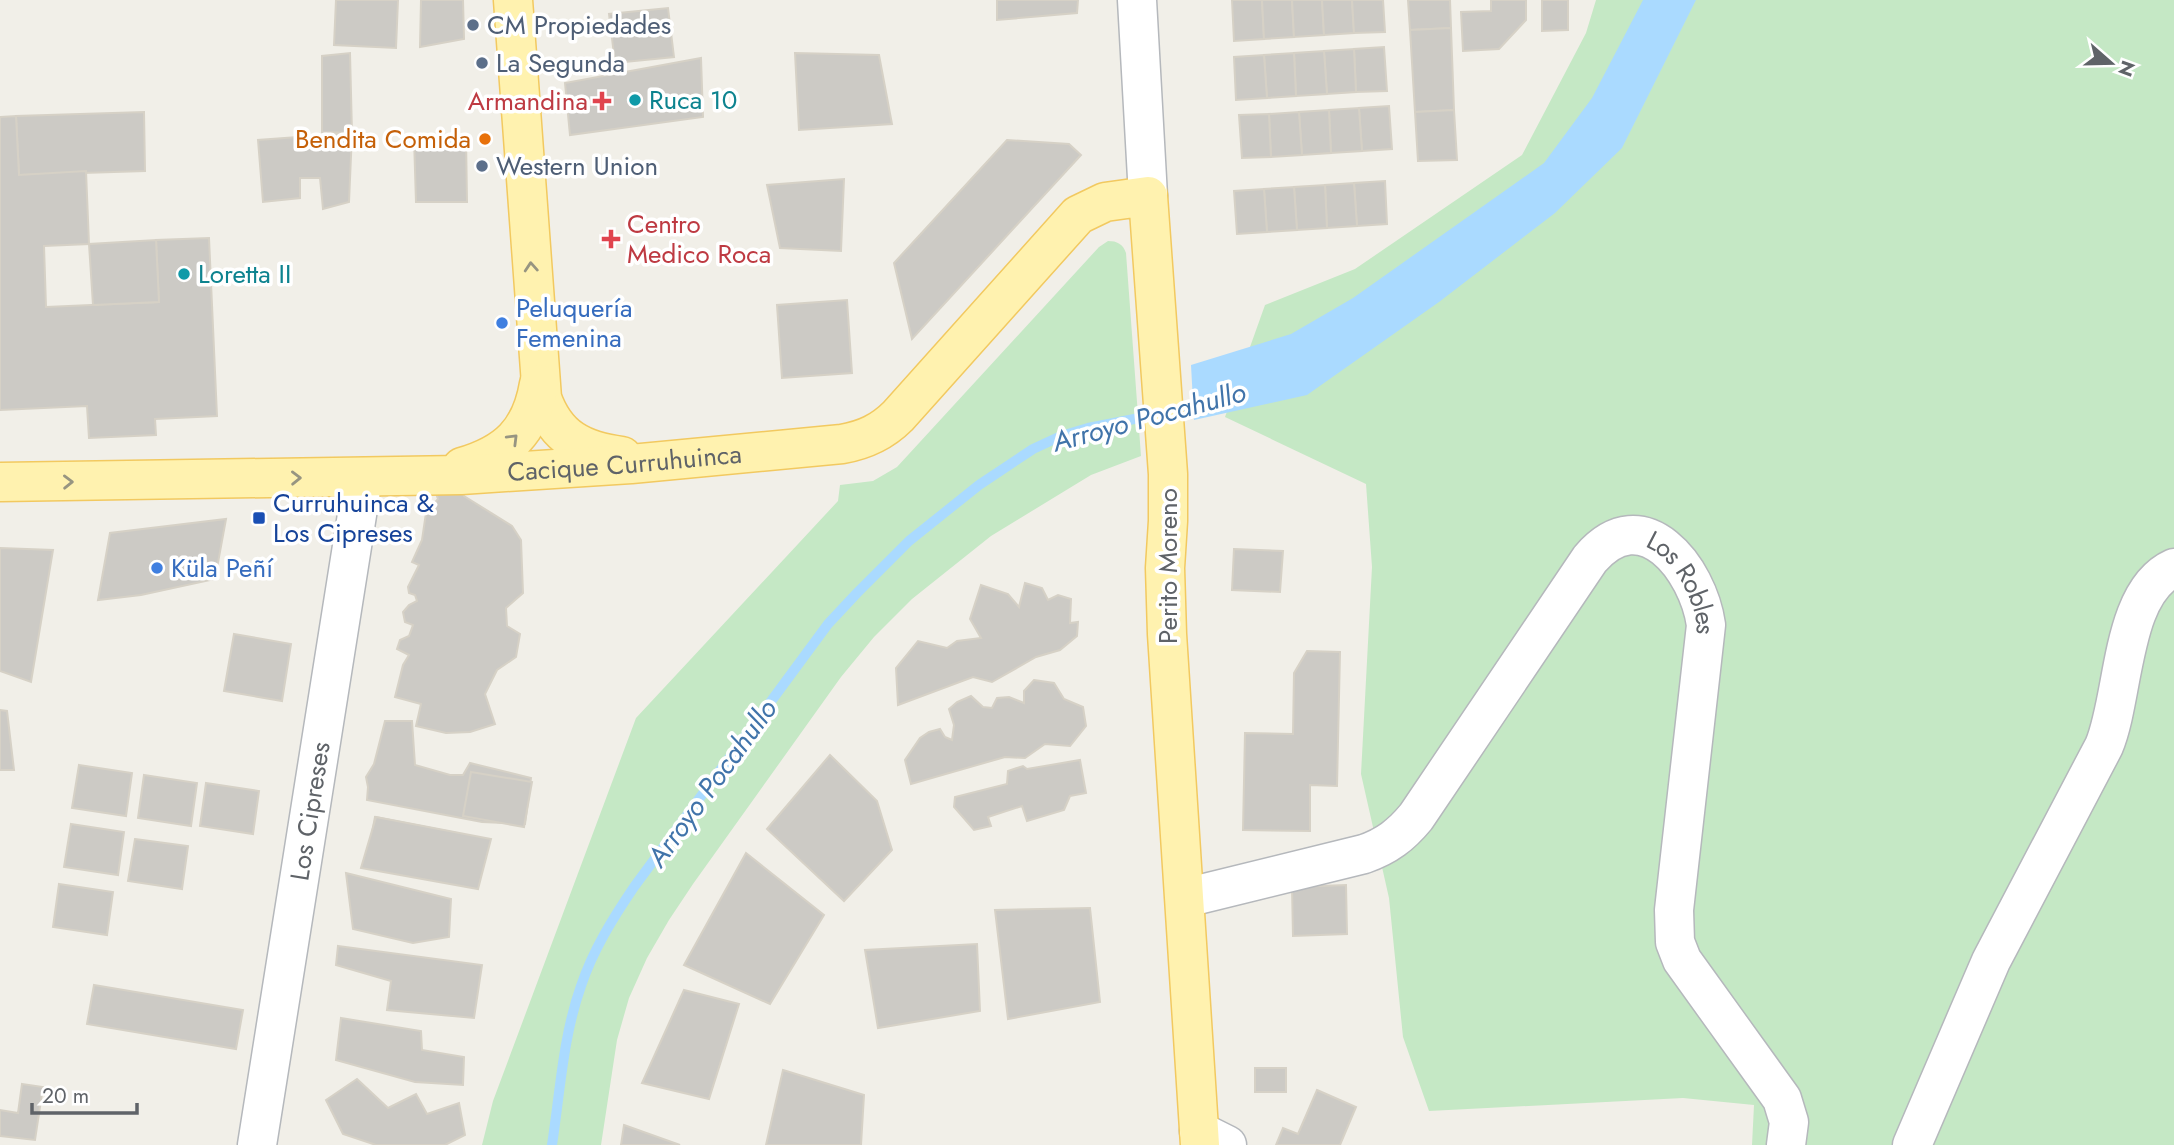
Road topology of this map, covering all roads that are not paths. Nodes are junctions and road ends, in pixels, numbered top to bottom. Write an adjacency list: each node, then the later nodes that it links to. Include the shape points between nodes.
1 (513, 0): 4 (main road, one-way to 1)
2 (1138, 0): 3 (street, Perito Moreno)
3 (1148, 196): 5 (main road, Cacique Curruhuinca, via 1105,202 1070,222 898,415 874,435 842,444); 10 (main road, Perito Moreno, via 1167,454 1166,613)
4 (539, 384): 5 (main road, via 546,411 573,442 597,452); 6 (main road, one-way to 4, via 488,458 511,443 533,410)
5 (659, 461): 6 (main road, Cacique Curruhuinca)
6 (429, 476): 7 (main road, Cacique Curruhuinca)
7 (363, 477): 8 (main road, Cacique Curruhuinca, one-way to 7); 12 (street, Los Cipreses)
8 (0, 482)
9 (2174, 568): 14 (street, via 2140,601 2104,746 1991,961)
10 (1185, 898): 11 (main road, Perito Moreno); 13 (street, Los Robles, via 1364,854 1394,840 1416,817 1590,559 1611,539 1635,534 1646,537 1676,559 1700,599 1706,625 1674,910 1675,942 1682,960 1782,1099 1788,1122)
11 (1209, 1141)
12 (257, 1145)
13 (1786, 1145)
14 (1912, 1145)

